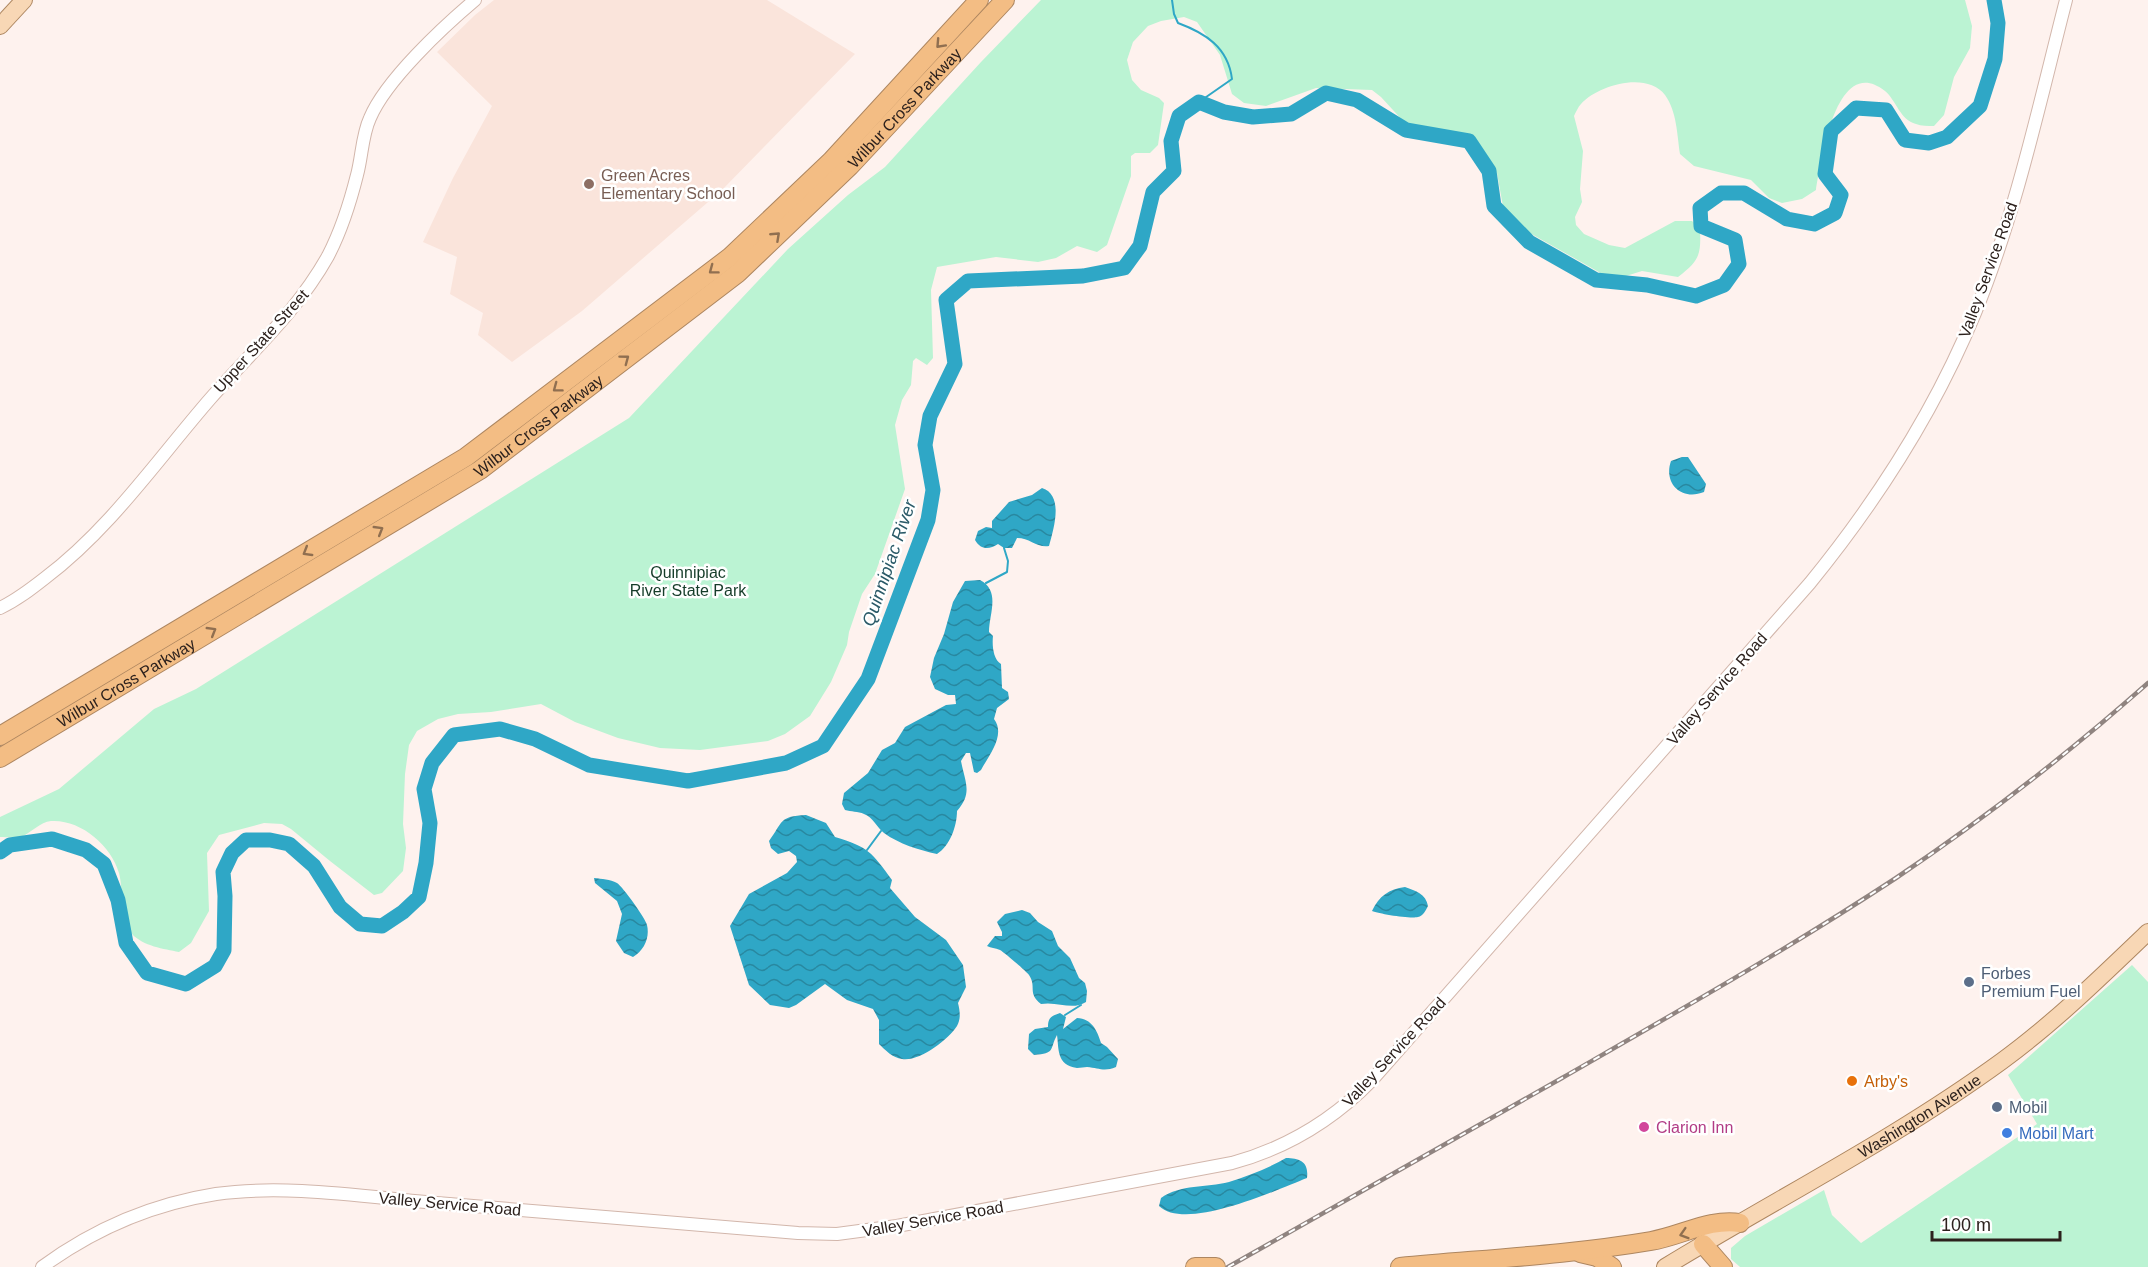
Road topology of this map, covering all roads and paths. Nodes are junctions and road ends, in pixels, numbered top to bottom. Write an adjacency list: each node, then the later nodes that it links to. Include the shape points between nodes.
1 (24, 0): 6 (main road)
2 (475, 0): 7 (street, Upper State Street, via 434,38 377,104 369,120 343,223 321,268 296,306 89,541 26,593)
3 (979, 0): 8 (highway, Wilbur Cross Parkway, one-way to 8, via 831,161 730,258 475,450)
4 (1005, 0): 9 (highway, Wilbur Cross Parkway, one-way to 4, via 480,470 738,273 850,166)
5 (2066, 0): 14 (street, Valley Service Road, via 2018,185 1975,313 1921,422 1885,481 1810,583 1372,1080 1319,1125 1276,1148 1232,1163 844,1234 248,1191 200,1197 142,1213 94,1234)
6 (0, 26)
7 (0, 608)
8 (0, 736)
9 (0, 758)
10 (2148, 932): 11 (main road, Washington Avenue, via 2049,1024 1984,1074 1898,1132)
11 (1740, 1223): 12 (main road, Washington Avenue); 13 (highway, one-way to 13, via 1720,1222 1664,1239)
12 (1703, 1244): 19 (main road, Washington Avenue); 20 (highway)
13 (1576, 1251): 17 (highway); 18 (highway, via 1598,1257)
14 (42, 1267)
15 (1195, 1267): 16 (highway)
16 (1216, 1267)
17 (1400, 1267)
18 (1612, 1267)
19 (1665, 1267)
20 (1723, 1267)

